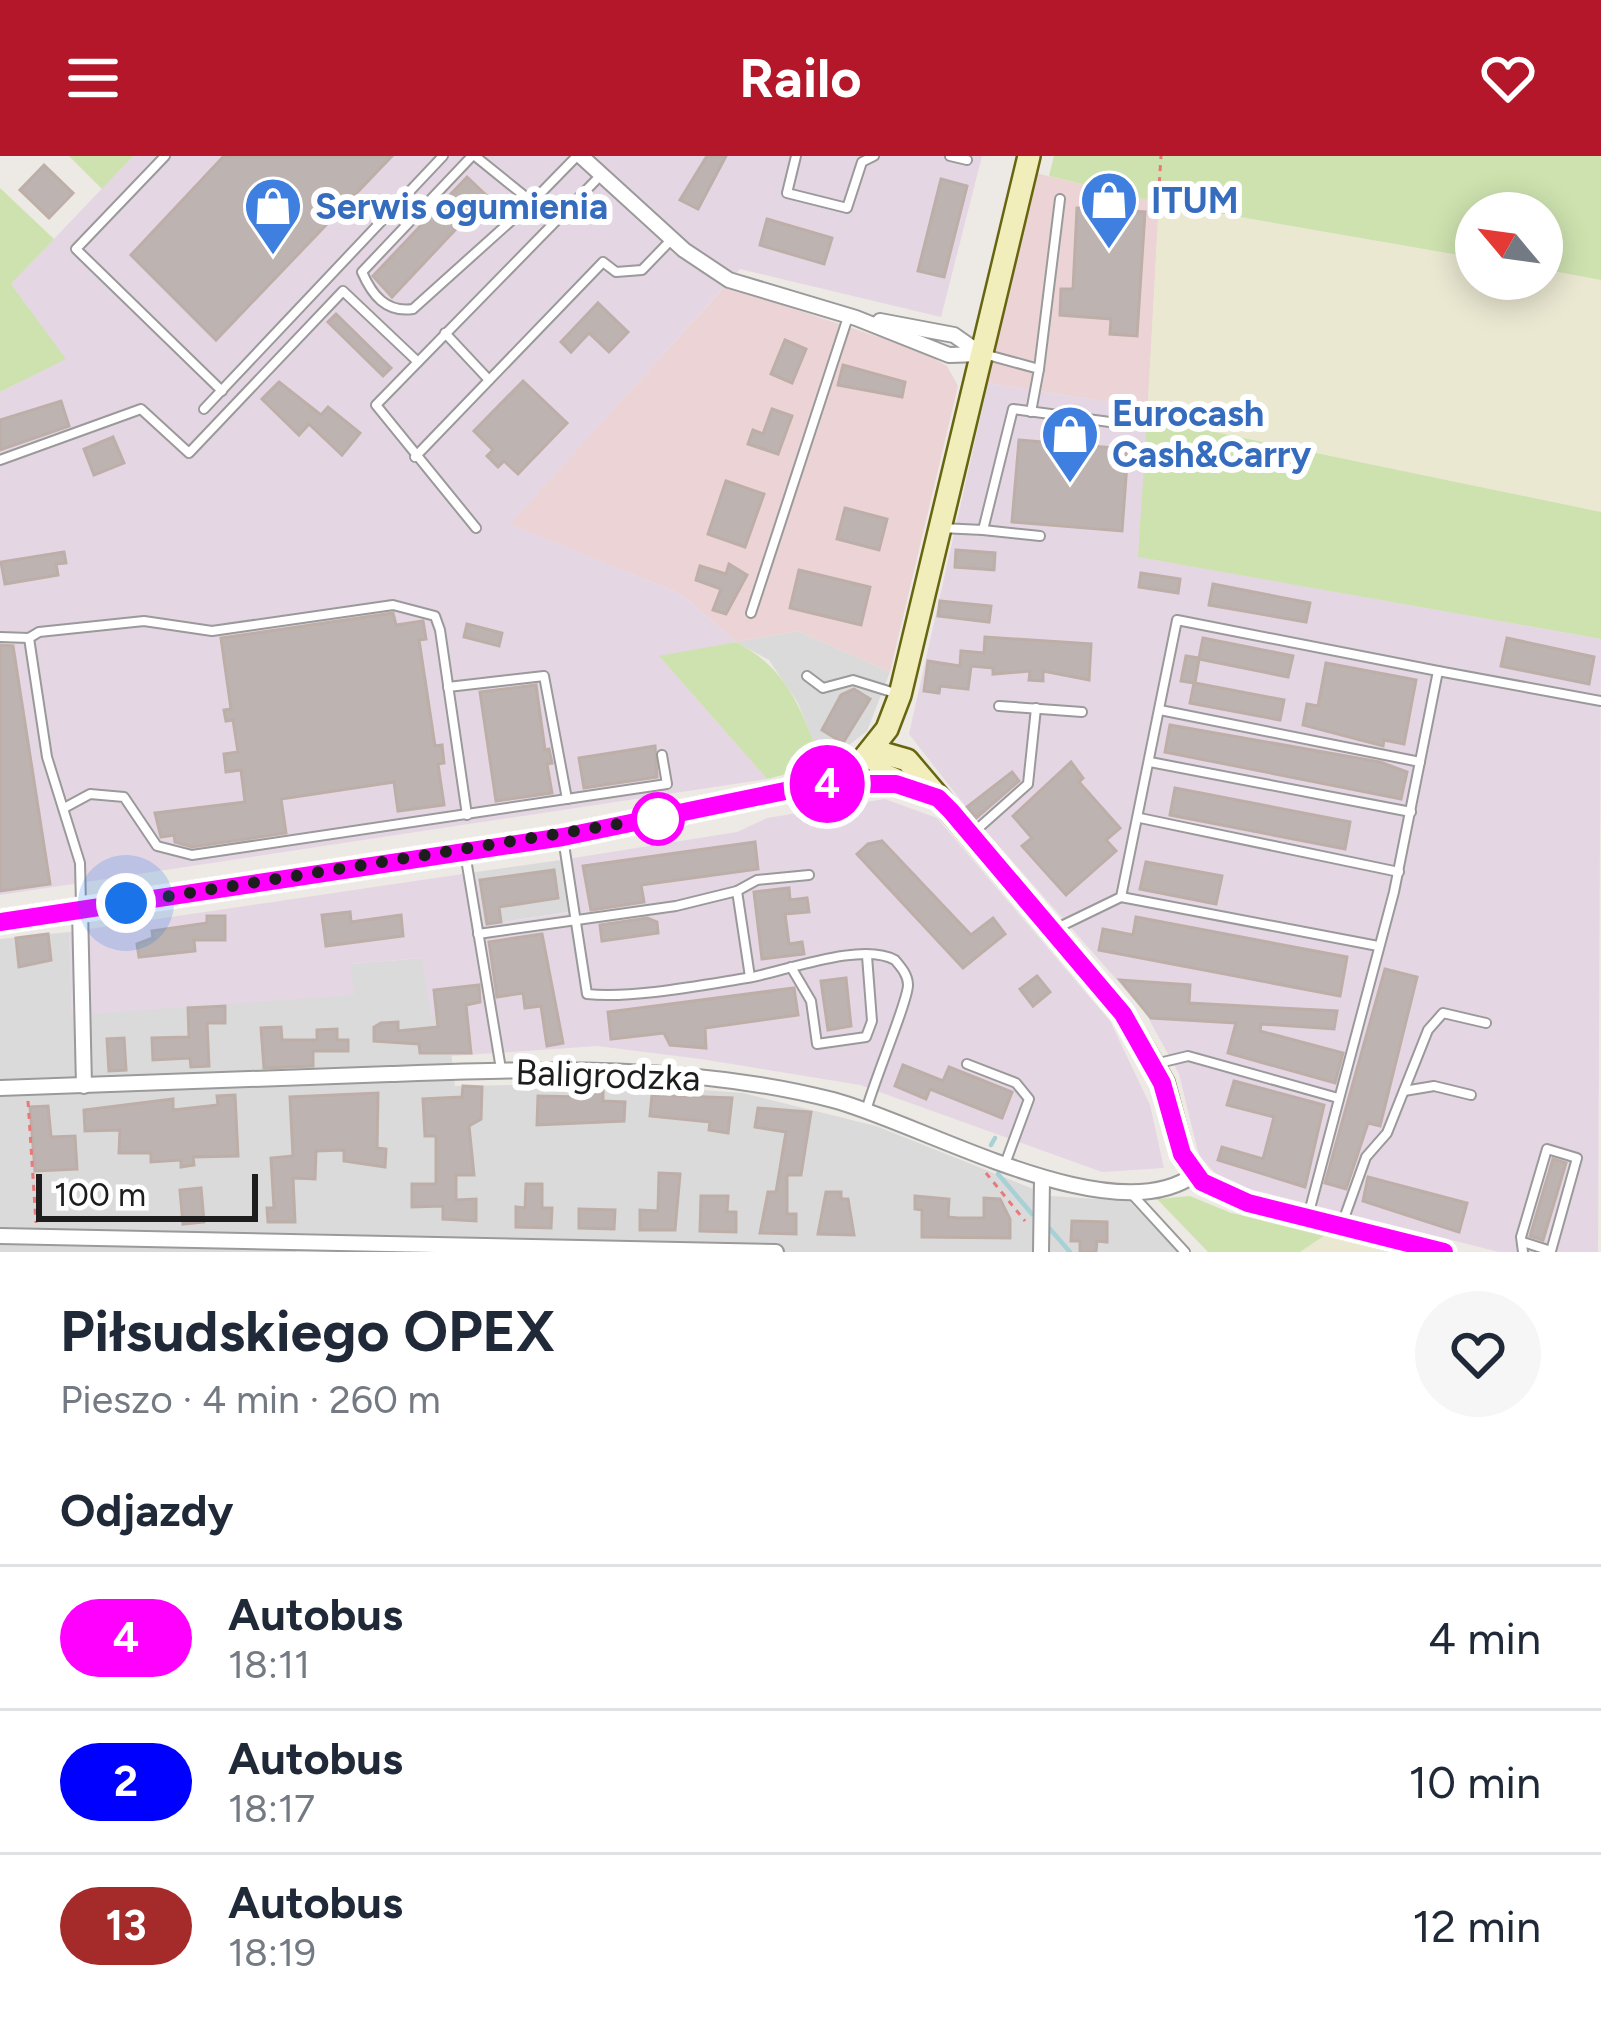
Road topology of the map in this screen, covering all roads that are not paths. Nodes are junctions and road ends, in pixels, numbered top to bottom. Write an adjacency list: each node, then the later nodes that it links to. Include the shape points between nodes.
1 (165, 156): 20 (lane, via 76,249)
2 (443, 156): 20 (lane)
3 (474, 156): 12 (lane); 12 (lane, via 362,272 379,299 413,309)
4 (579, 156): 10 (street); 12 (lane)
5 (796, 156): 6 (lane, via 787,194 848,208 862,162)
6 (874, 156)
7 (950, 156): 9 (lane)
8 (1029, 156): 16 (main road)
9 (968, 160)
10 (602, 175): 13 (street); 15 (lane)
11 (1060, 199): 18 (lane)
12 (532, 202)
13 (672, 239): 14 (street, via 729,280); 19 (lane, via 642,270 616,272 603,262)
14 (852, 317): 16 (street, via 954,335); 30 (lane)
15 (445, 334): 17 (lane); 19 (lane)
16 (980, 360): 18 (lane); 27 (main road)
17 (418, 362): 24 (lane, via 376,405); 25 (lane, via 343,291 189,453 141,409)
18 (1039, 369): 22 (lane)
19 (490, 380): 24 (lane)
20 (222, 391): 21 (lane)
21 (204, 409)
22 (1031, 412): 23 (lane); 28 (lane, via 1013,409)
23 (1132, 425)
24 (415, 457): 26 (lane)
25 (0, 460)
26 (476, 528)
27 (940, 528): 28 (lane); 36 (main road)
28 (983, 530): 29 (lane)
29 (1040, 536)
30 (751, 613)
31 (0, 637): 32 (lane)
32 (29, 638): 35 (lane, via 144,621 212,631 393,605 435,616); 52 (lane, via 47,757)
33 (1438, 671): 37 (lane); 40 (lane, via 1177,620); 46 (lane)
34 (806, 676): 36 (lane, via 823,688 853,680)
35 (448, 687): 51 (lane, via 544,676); 54 (lane)
36 (900, 695): 42 (main road)
37 (1601, 701)
38 (999, 706): 39 (lane)
39 (1036, 709): 41 (lane); 56 (lane, via 1028,784)
40 (1160, 710): 46 (lane); 47 (lane)
41 (1082, 712)
42 (892, 717): 43 (main road); 45 (main road)
43 (872, 750): 45 (main road); 48 (main road); 49 (main road)
44 (662, 755): 51 (lane, via 667,784)
45 (908, 760): 50 (main road)
46 (1420, 762): 53 (lane)
47 (1150, 763): 53 (lane); 55 (lane)
48 (819, 784): 49 (main road); 57 (main road)
49 (896, 784): 50 (main road)
50 (938, 798): 56 (main road)
51 (567, 800): 54 (lane)
52 (66, 807): 54 (lane, via 90,794 124,796 157,846 177,855); 63 (lane, via 80,863)
53 (1411, 812): 59 (lane)
54 (466, 815)
55 (1140, 818): 59 (lane); 62 (lane)
56 (973, 833): 66 (main road)
57 (563, 837): 58 (main road); 64 (lane)
58 (464, 851): 63 (main road); 67 (lane)
59 (1399, 872): 68 (lane)
60 (809, 875): 61 (lane, via 758,880)
61 (737, 891): 64 (lane); 71 (lane)
62 (1121, 897): 66 (lane); 68 (lane)
63 (80, 910): 65 (main road); 76 (street)
64 (575, 919): 67 (lane); 71 (lane, via 587,994)
65 (0, 922)
66 (1055, 929): 74 (main road)
67 (478, 934): 75 (lane)
68 (1378, 946): 80 (lane)
69 (867, 956): 70 (lane); 70 (lane, via 866,1037 817,1044 811,1001); 81 (lane, via 895,960 908,984)
70 (791, 967): 71 (lane)
71 (750, 977)
72 (1486, 1023): 78 (lane, via 1444,1013 1428,1030)
73 (967, 1064): 82 (lane, via 1016,1083 1029,1099)
74 (1154, 1064): 80 (lane, via 1188,1055); 83 (main road)
75 (501, 1071): 76 (street, Baligrodzka); 81 (street, Baligrodzka, via 699,1076)
76 (84, 1086): 77 (street, Baligrodzka)
77 (0, 1088)
78 (1403, 1092): 79 (lane, via 1434,1086); 87 (lane, via 1387,1133 1366,1157)
79 (1471, 1096)
80 (1338, 1098): 86 (lane)
81 (866, 1111): 82 (street, Baligrodzka)
82 (1004, 1165): 84 (street, Baligrodzka)
83 (1195, 1174): 85 (street, Baligrodzka, via 1174,1187); 86 (main road, via 1222,1195)
84 (1042, 1180): 85 (street, Baligrodzka); 94 (street)
85 (1128, 1189): 95 (lane)
86 (1308, 1217): 87 (main road)
87 (1341, 1226): 96 (main road)
88 (0, 1236): 89 (street)
89 (81, 1245): 90 (street)
90 (306, 1247): 92 (street)
91 (1525, 1248): 91 (lane, via 1521,1237 1547,1149 1577,1158 1551,1251)
92 (489, 1249): 93 (street)
93 (776, 1252)
94 (1041, 1252)
95 (1185, 1252)
96 (1443, 1252)

